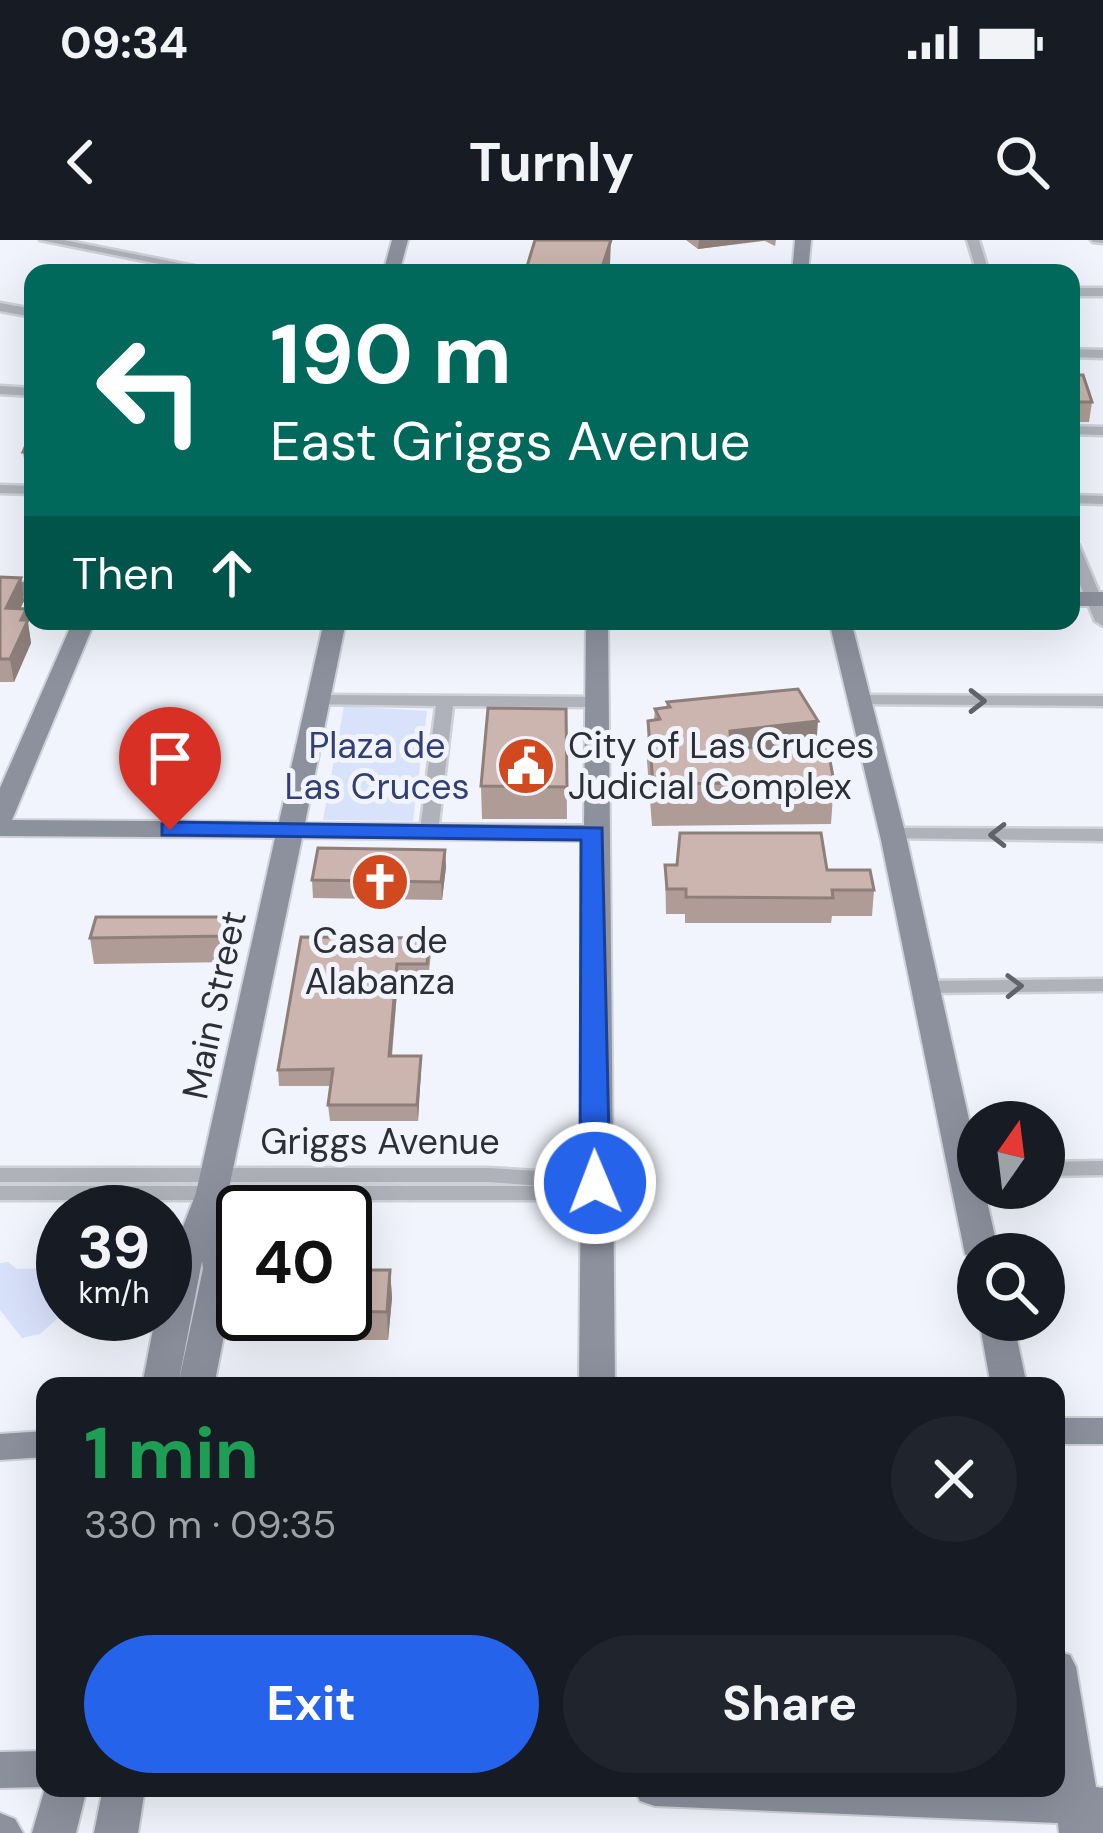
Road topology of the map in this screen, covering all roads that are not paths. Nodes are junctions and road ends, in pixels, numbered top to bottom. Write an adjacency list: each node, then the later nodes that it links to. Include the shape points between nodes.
1 (46, 240): 2 (street)
2 (175, 264)
3 (1080, 569): 4 (street)
4 (1093, 604)
5 (80, 630): 14 (street)
6 (332, 630): 9 (street, Main Street)
7 (597, 630): 13 (street)
8 (842, 630): 10 (street)
9 (318, 700): 12 (street); 16 (street, Main Street)
10 (860, 700): 11 (street, one-way to 11); 19 (street)
11 (1103, 701)
12 (445, 702): 13 (street); 17 (street)
13 (598, 702): 18 (street)
14 (0, 818)
15 (0, 828): 16 (street)
16 (290, 830): 17 (street); 28 (street, Main Street)
17 (429, 831): 18 (street)
18 (593, 833): 27 (street)
19 (893, 834): 20 (street, one-way to 19); 22 (street)
20 (1103, 835)
21 (1103, 985): 22 (street, one-way to 21)
22 (925, 987): 23 (street)
23 (957, 1114)
24 (1103, 1168): 25 (street)
25 (1065, 1169)
26 (0, 1175): 28 (street, Griggs Avenue)
27 (595, 1183): 28 (street, Griggs Avenue, via 542,1193); 33 (street)
28 (214, 1185): 29 (street, Griggs Avenue); 31 (street, via 197,1220); 32 (street, via 220,1269)
29 (0, 1193)
30 (1000, 1341): 34 (street)
31 (162, 1377)
32 (198, 1377)
33 (598, 1377)
34 (1008, 1377)
35 (1065, 1431): 36 (street)
36 (1103, 1431)
37 (36, 1445): 38 (street)
38 (0, 1447)
39 (1065, 1709): 45 (street)
40 (36, 1769): 41 (street)
41 (0, 1770)
42 (65, 1797): 46 (street)
43 (122, 1797): 47 (street)
44 (799, 1797): 45 (street)
45 (1088, 1815)
46 (55, 1833)
47 (116, 1833)

